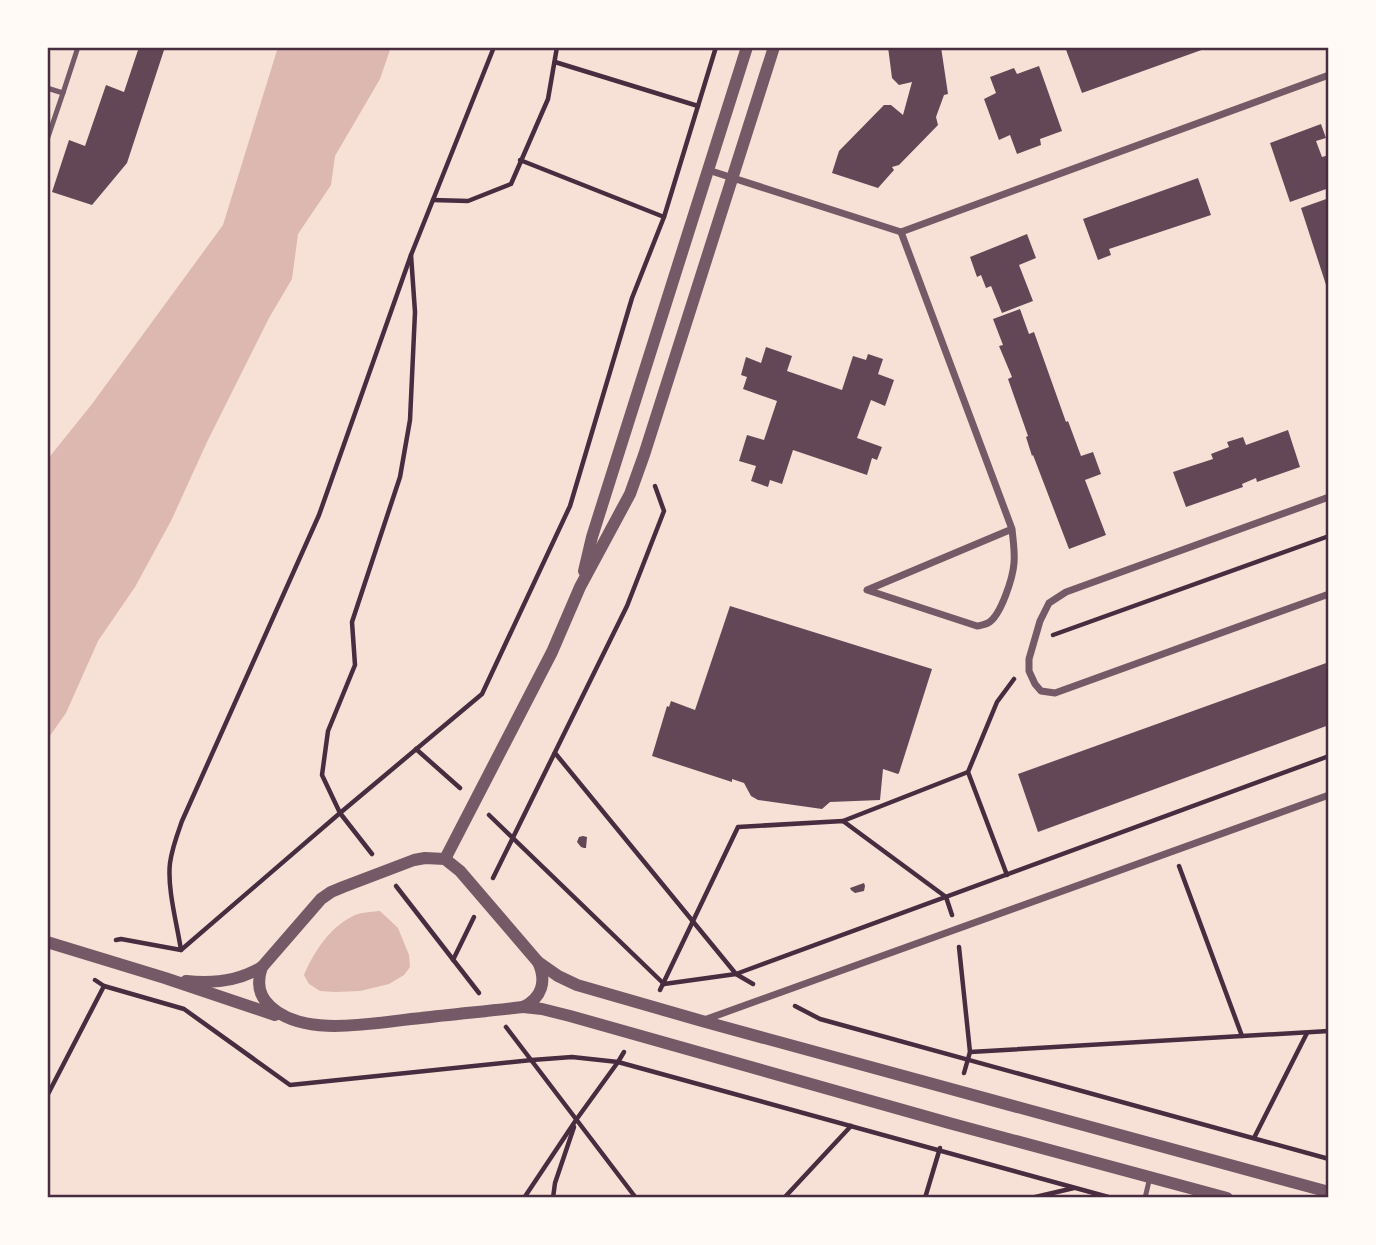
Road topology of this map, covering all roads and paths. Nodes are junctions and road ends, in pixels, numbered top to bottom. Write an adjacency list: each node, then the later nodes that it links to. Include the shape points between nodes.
1 (78, 47): 10 (lane)
2 (494, 47): 16 (path)
3 (557, 47): 7 (path)
4 (716, 47): 11 (path)
5 (747, 47): 14 (street)
6 (774, 47): 15 (street)
7 (555, 62): 11 (path); 13 (path, via 548,99)
8 (1329, 75): 18 (street)
9 (47, 88): 10 (lane)
10 (63, 93): 12 (lane)
11 (698, 106): 17 (path)
12 (47, 141)
13 (520, 160): 16 (path, via 511,184 468,201); 17 (path)
14 (708, 170): 15 (street); 24 (street, via 602,503)
15 (733, 177): 18 (street); 20 (street)
16 (433, 200): 19 (path)
17 (664, 217): 28 (path, via 632,298 570,506 520,616 482,694)
18 (901, 232): 22 (street)
19 (411, 254): 34 (path, via 415,312 410,420 400,477 352,622 355,664 328,732 322,775); 47 (path, via 319,515 173,845 170,883)
20 (644, 455): 24 (street, via 630,494); 29 (path, via 664,511 627,606)
21 (1329, 497): 26 (street, via 1066,592 1049,603)
22 (1012, 529): 22 (street, via 951,554 867,590 977,626 987,624 1001,608 1014,565)
23 (1329, 536): 26 (path)
24 (580, 587): 33 (street)
25 (1329, 594): 27 (street, via 1055,693 1041,691 1035,684)
26 (1034, 642): 27 (street)
27 (1029, 659): 31 (path, via 997,702)
28 (416, 749): 33 (path); 34 (path)
29 (555, 753): 36 (path); 43 (path)
30 (1329, 756): 40 (path)
31 (968, 772): 35 (path); 40 (path)
32 (1329, 794): 37 (street)
33 (475, 802): 36 (path); 38 (street)
34 (340, 813): 39 (path); 47 (path)
35 (843, 821): 41 (path); 43 (path, via 738,827)
36 (513, 838): 42 (path); 53 (path)
37 (1174, 851): 44 (street); 62 (path)
38 (445, 859): 39 (street, via 414,860); 42 (street)
39 (384, 871): 48 (path); 50 (street, via 321,899)
40 (1007, 875): 41 (path)
41 (946, 897): 44 (path); 51 (path)
42 (483, 898): 48 (path); 49 (street)
43 (693, 922): 51 (path); 53 (path)
44 (957, 929): 59 (street); 63 (path)
45 (109, 941): 47 (path)
46 (47, 942): 52 (street)
47 (181, 950)
48 (453, 960): 56 (path)
49 (538, 962): 55 (street, via 543,985 536,998); 59 (street, via 577,985)
50 (262, 967): 52 (street, via 223,981); 57 (street, via 258,981 262,996)
51 (736, 974): 53 (path)
52 (165, 978): 57 (street)
53 (664, 984)
54 (104, 986): 66 (path)
55 (523, 1007): 56 (street); 68 (street, via 570,1016)
56 (492, 1010): 57 (street, via 341,1026); 67 (path)
57 (285, 1018)
58 (820, 1019): 64 (path)
59 (702, 1021): 65 (street)
60 (1329, 1031): 61 (path)
61 (1307, 1032): 62 (path); 70 (path)
62 (1242, 1036): 63 (path)
63 (970, 1052): 64 (path)
64 (968, 1059): 65 (path); 70 (path)
65 (959, 1091): 75 (street)
66 (47, 1096)
67 (576, 1120): 69 (path, via 618,1062); 76 (path); 77 (path); 78 (path)
68 (948, 1123): 71 (path); 73 (street)
69 (851, 1126): 71 (path); 79 (path)
70 (1254, 1138): 72 (path)
71 (939, 1150): 74 (path); 80 (path)
72 (1329, 1158)
73 (1150, 1177): 83 (lane); 84 (street)
74 (1076, 1188): 81 (path); 82 (path)
75 (1329, 1192)
76 (524, 1198)
77 (553, 1198)
78 (636, 1198)
79 (784, 1198)
80 (925, 1198)
81 (1031, 1198)
82 (1112, 1198)
83 (1145, 1198)
84 (1227, 1198)

